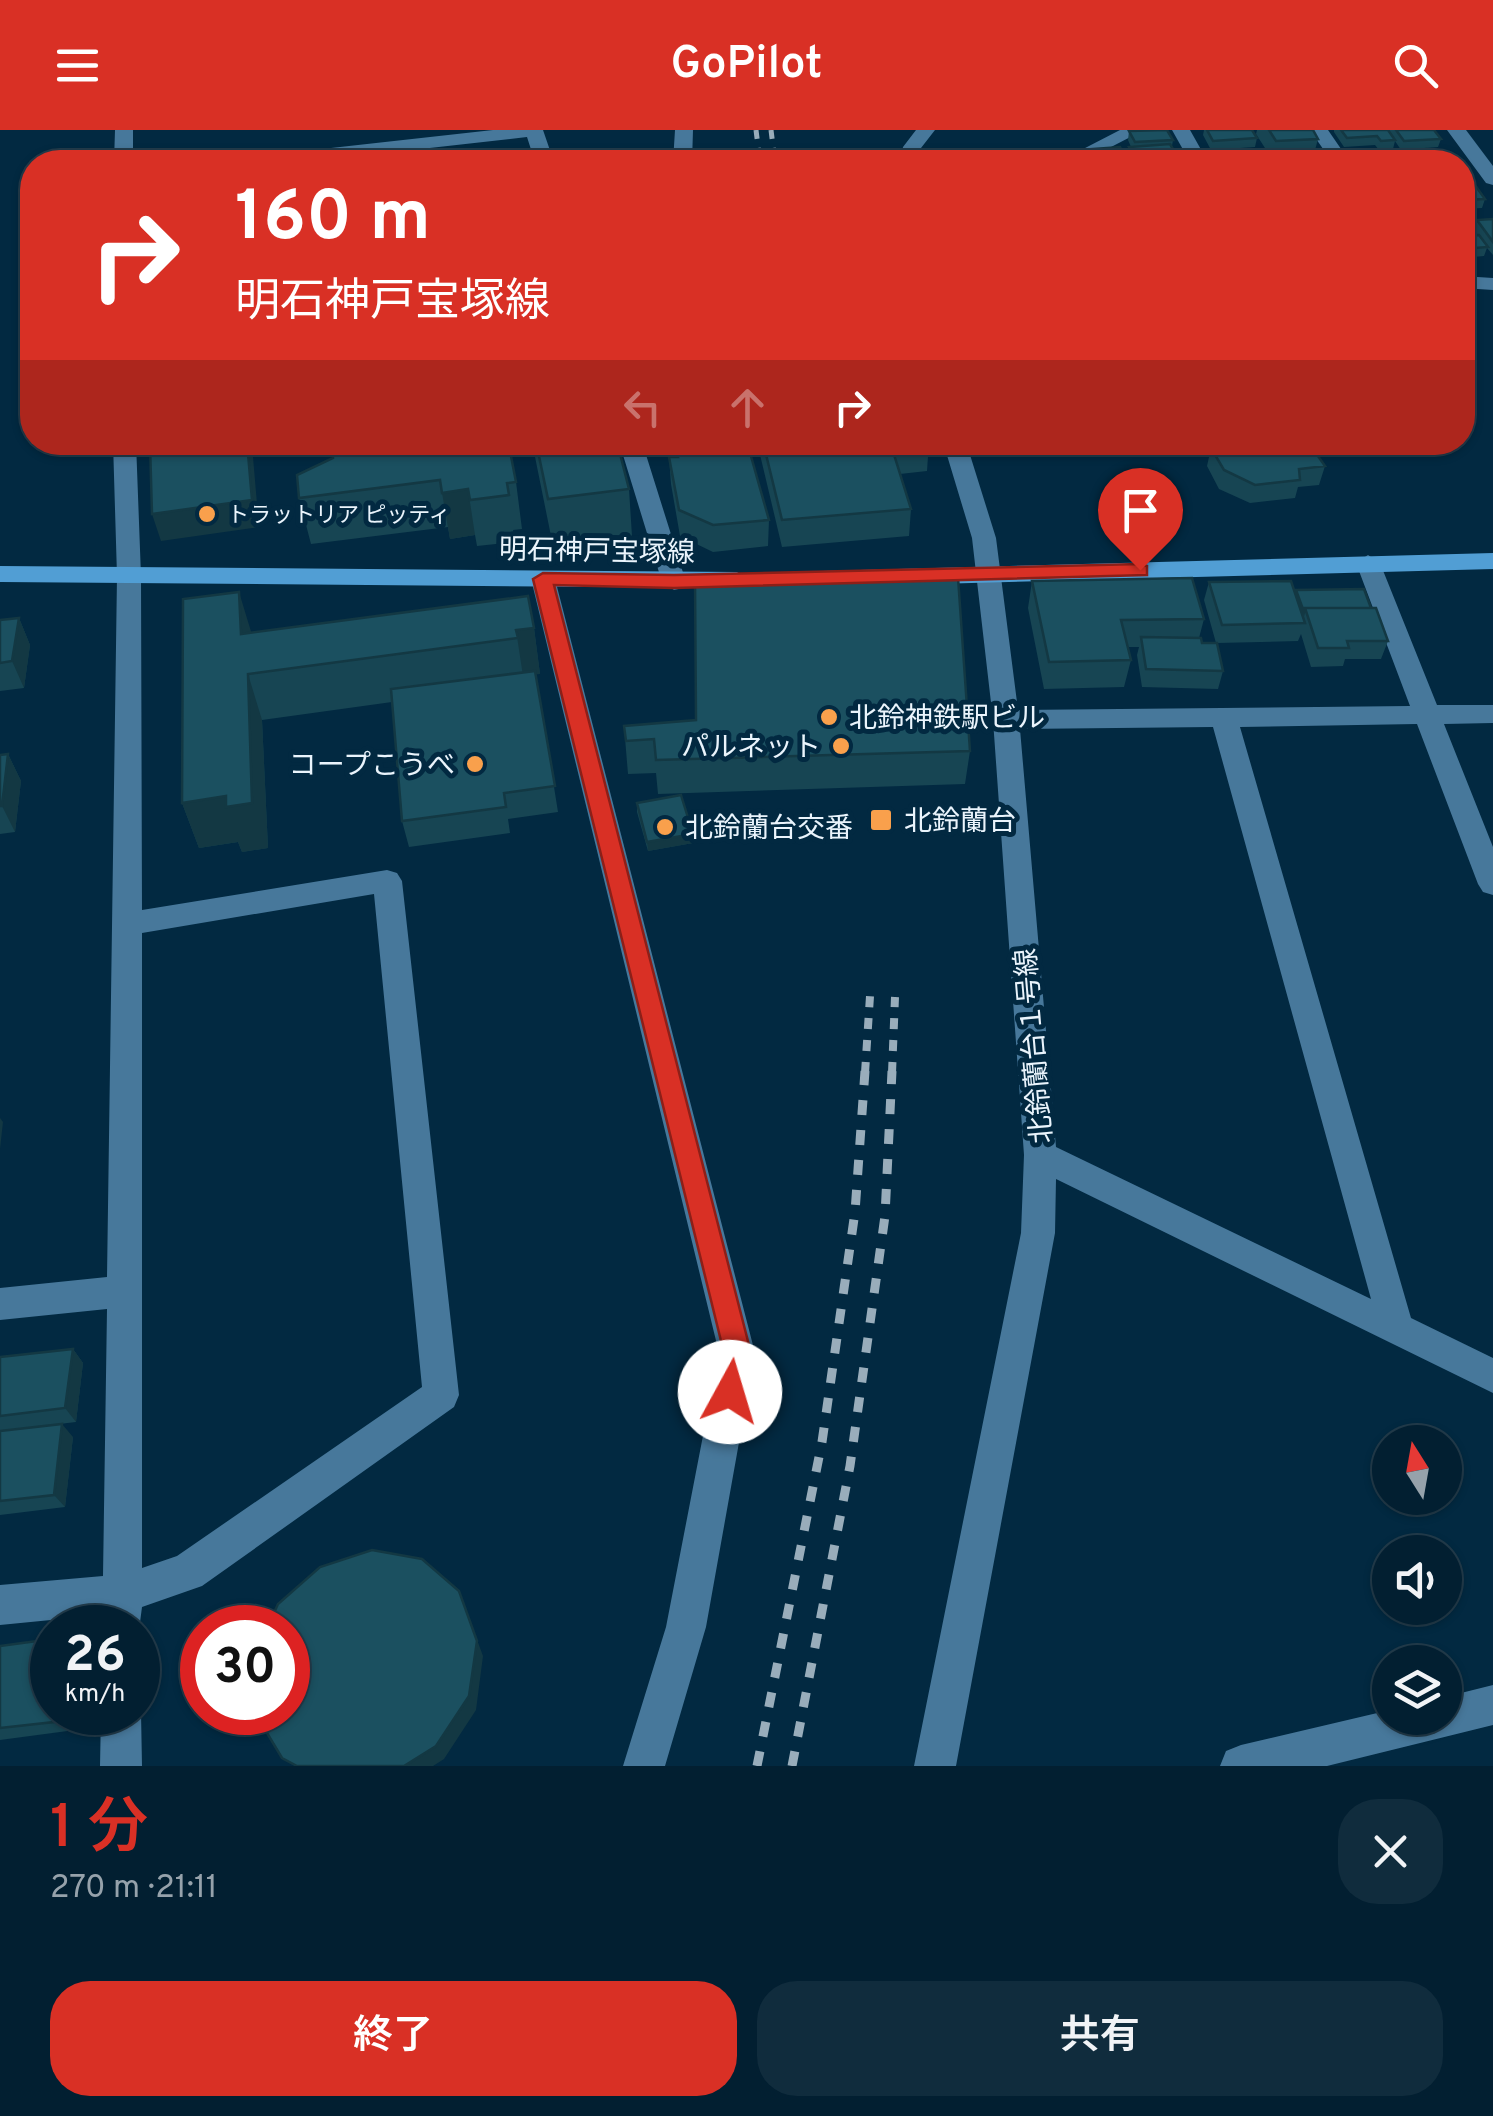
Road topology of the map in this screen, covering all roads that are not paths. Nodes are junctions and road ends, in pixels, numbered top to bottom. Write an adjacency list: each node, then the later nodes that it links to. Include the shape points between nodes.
1 (534, 130): 5 (street)
2 (926, 130): 6 (street)
3 (1134, 130): 7 (street)
4 (1456, 130): 8 (street)
5 (362, 150)
6 (911, 150)
7 (1093, 150)
8 (1486, 160): 9 (street)
9 (1493, 179)
10 (130, 455): 17 (street)
11 (634, 455): 19 (street)
12 (958, 455): 16 (street, 北鈴蘭台１号線, via 984,538)
13 (1493, 561): 14 (main road, 明石神戸宝塚線)
14 (1368, 563): 16 (main road, 明石神戸宝塚線); 20 (street)
15 (0, 574): 17 (main road, 明石神戸宝塚線)
16 (988, 575): 19 (main road, 明石神戸宝塚線); 23 (street, 北鈴蘭台１号線)
17 (129, 576): 18 (main road, 明石神戸宝塚線); 25 (street)
18 (543, 579): 19 (main road, 明石神戸宝塚線); 40 (street, via 737,1353 686,1627)
19 (674, 582)
20 (1428, 714): 21 (street); 22 (street); 24 (street)
21 (1493, 714)
22 (1224, 718): 23 (street); 29 (street)
23 (1006, 720): 26 (street, 北鈴蘭台１号線)
24 (1493, 884)
25 (128, 924): 27 (street); 32 (street, via 387,881 441,1395)
26 (1040, 1155): 29 (street, 北鈴蘭台１号線); 41 (street, via 1038,1233)
27 (126, 1291): 28 (street); 31 (street)
28 (0, 1304)
29 (1397, 1330): 30 (street, 北鈴蘭台１号線)
30 (1493, 1376)
31 (122, 1605)
32 (132, 1605)
33 (0, 1606): 34 (street)
34 (30, 1607)
35 (1493, 1705): 36 (street)
36 (1462, 1713)
37 (1372, 1734): 42 (street)
38 (121, 1735): 39 (street)
39 (121, 1766)
40 (644, 1766)
41 (934, 1766)
42 (1240, 1766)

